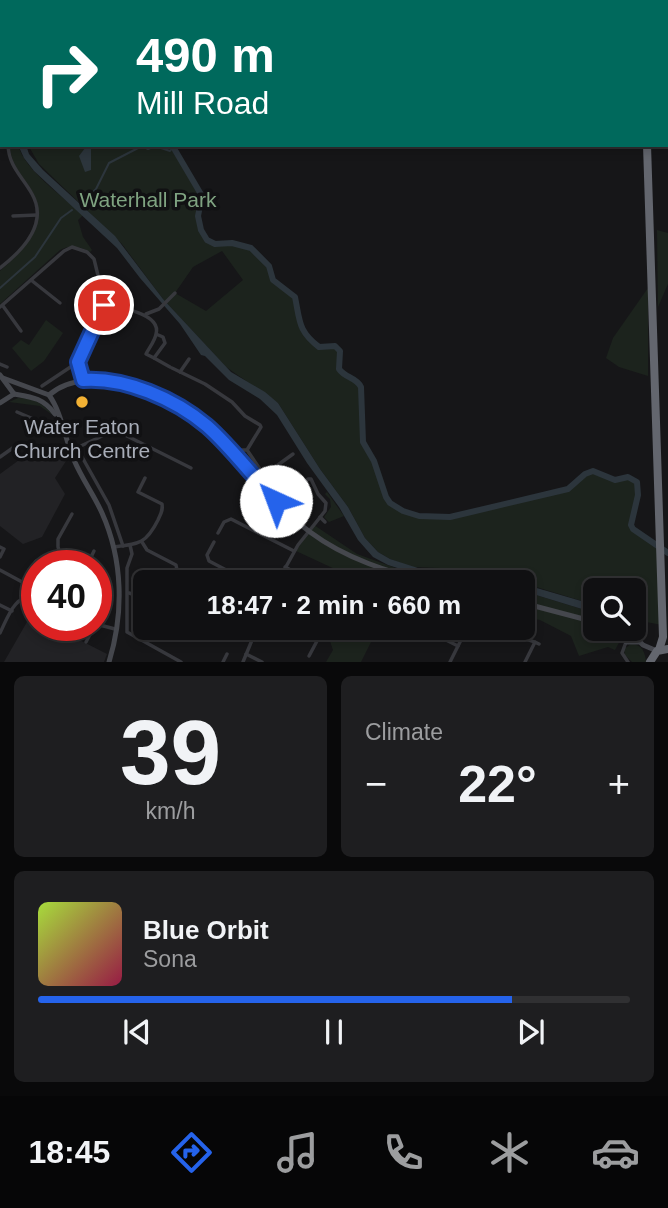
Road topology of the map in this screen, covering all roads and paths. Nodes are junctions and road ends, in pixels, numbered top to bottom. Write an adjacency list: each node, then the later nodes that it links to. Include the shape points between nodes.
1 (8, 147): 3 (street, via 12,165 32,193)
2 (647, 147): 80 (highway)
3 (37, 215): 4 (street); 5 (street, via 30,239)
4 (13, 216)
5 (0, 268)
6 (31, 280): 8 (street); 9 (street, via 64,250 81,249 94,260); 10 (street)
7 (175, 293): 11 (street)
8 (60, 303)
9 (104, 305): 11 (street); 16 (street)
10 (2, 307): 12 (street)
11 (145, 314): 13 (street, via 155,323)
12 (22, 331)
13 (156, 334): 14 (street, via 146,354); 14 (street, via 165,343)
14 (154, 358): 19 (street)
15 (189, 359): 19 (street)
16 (78, 362): 21 (street); 23 (street)
17 (0, 364): 18 (street)
18 (7, 367)
19 (180, 372): 32 (street, via 220,393 260,425)
20 (1, 377): 22 (street); 24 (street)
21 (83, 380): 26 (street, via 64,384); 34 (street, via 119,383 167,401 205,424)
22 (19, 386): 24 (street, via 13,387); 25 (street); 26 (street)
23 (42, 386)
24 (13, 393): 25 (street); 27 (street)
25 (21, 394): 26 (street)
26 (48, 399): 29 (street)
27 (0, 403)
28 (17, 412): 29 (street, via 45,429)
29 (58, 418): 31 (street)
30 (17, 445): 35 (street)
31 (74, 449): 36 (street, via 116,430); 47 (street, via 107,503); 49 (street)
32 (247, 450): 34 (street); 37 (street)
33 (293, 454): 37 (street)
34 (235, 456): 42 (street)
35 (0, 457)
36 (191, 468)
37 (264, 475): 40 (street, via 289,499 311,479 326,505)
38 (145, 478): 44 (street, via 138,492 163,509 152,533)
39 (72, 514): 50 (street, via 58,539)
40 (320, 517): 41 (street); 42 (street)
41 (325, 522)
42 (308, 531): 51 (street); 59 (street, via 363,562)
43 (218, 533): 51 (street, via 231,519)
44 (142, 542): 46 (street); 55 (street)
45 (214, 542): 56 (street, via 209,561)
46 (130, 545): 47 (street); 61 (street)
47 (123, 546): 49 (street)
48 (4, 547): 52 (street)
49 (113, 547): 69 (street, via 120,594)
50 (59, 550)
51 (294, 551): 53 (street)
52 (0, 557)
53 (285, 567): 57 (street); 58 (street)
54 (0, 570): 60 (street)
55 (177, 570)
56 (226, 570)
57 (284, 570)
58 (291, 570)
59 (389, 570)
60 (21, 581)
61 (129, 593): 62 (street); 86 (street, via 128,634)
62 (133, 594)
63 (21, 600): 66 (street)
64 (0, 605): 66 (street)
65 (535, 606): 67 (street)
66 (12, 611): 70 (street)
67 (583, 619)
68 (112, 628): 69 (street)
69 (117, 629): 85 (street)
70 (0, 633)
71 (252, 640): 82 (street)
72 (317, 640): 83 (street)
73 (446, 640): 79 (street)
74 (461, 640): 79 (street)
75 (532, 640): 91 (street, via 537,643)
76 (629, 641): 92 (street, via 622,653)
77 (633, 641): 78 (street)
78 (641, 644): 80 (street); 84 (street)
79 (458, 646): 90 (street)
80 (663, 649): 84 (highway)
81 (227, 654): 87 (street)
82 (246, 654): 88 (street); 89 (street)
83 (309, 656)
84 (650, 661)
85 (109, 662)
86 (181, 662)
87 (223, 662)
88 (243, 662)
89 (262, 662)
90 (450, 662)
91 (525, 662)
92 (628, 662)

